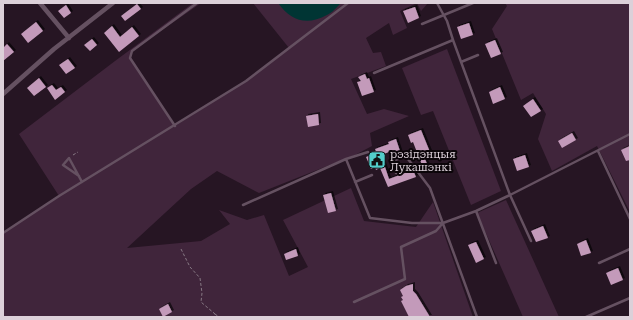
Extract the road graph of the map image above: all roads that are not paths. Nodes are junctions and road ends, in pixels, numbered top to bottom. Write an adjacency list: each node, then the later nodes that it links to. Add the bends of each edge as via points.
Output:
1 (40, 3): 9 (street)
2 (113, 3): 9 (street)
3 (197, 3): 15 (lane, via 132,51 130,58)
4 (348, 3): 15 (lane, via 246,81)
5 (437, 3): 7 (lane)
6 (473, 3): 7 (lane)
7 (443, 15): 8 (lane); 10 (lane)
8 (422, 24)
9 (69, 38): 14 (street)
10 (453, 40): 12 (lane); 13 (lane)
11 (478, 55): 12 (lane)
12 (461, 62): 25 (lane)
13 (374, 74)
14 (3, 94)
15 (175, 126): 23 (lane)
16 (630, 134): 17 (lane)
17 (598, 151): 25 (lane); 28 (lane)
18 (368, 152): 19 (lane)
19 (346, 160): 24 (lane); 26 (lane)
20 (414, 166): 20 (lane, via 408,158 392,161 396,173); 29 (lane, via 430,188)
21 (372, 175): 24 (lane)
22 (79, 176): 22 (lane, via 63,165 68,158); 23 (lane)
23 (82, 182): 30 (lane)
24 (355, 182): 29 (lane, via 370,218 412,223)
25 (510, 195): 27 (lane); 31 (lane)
26 (244, 205)
27 (476, 211): 29 (lane); 33 (lane)
28 (630, 219)
29 (443, 223): 36 (lane, via 436,230 401,247 405,279); 37 (lane)
30 (3, 233)
31 (531, 241)
32 (630, 249): 34 (lane)
33 (496, 263)
34 (600, 264)
35 (630, 298): 38 (lane)
36 (354, 302)
37 (476, 317)
38 (586, 317)

